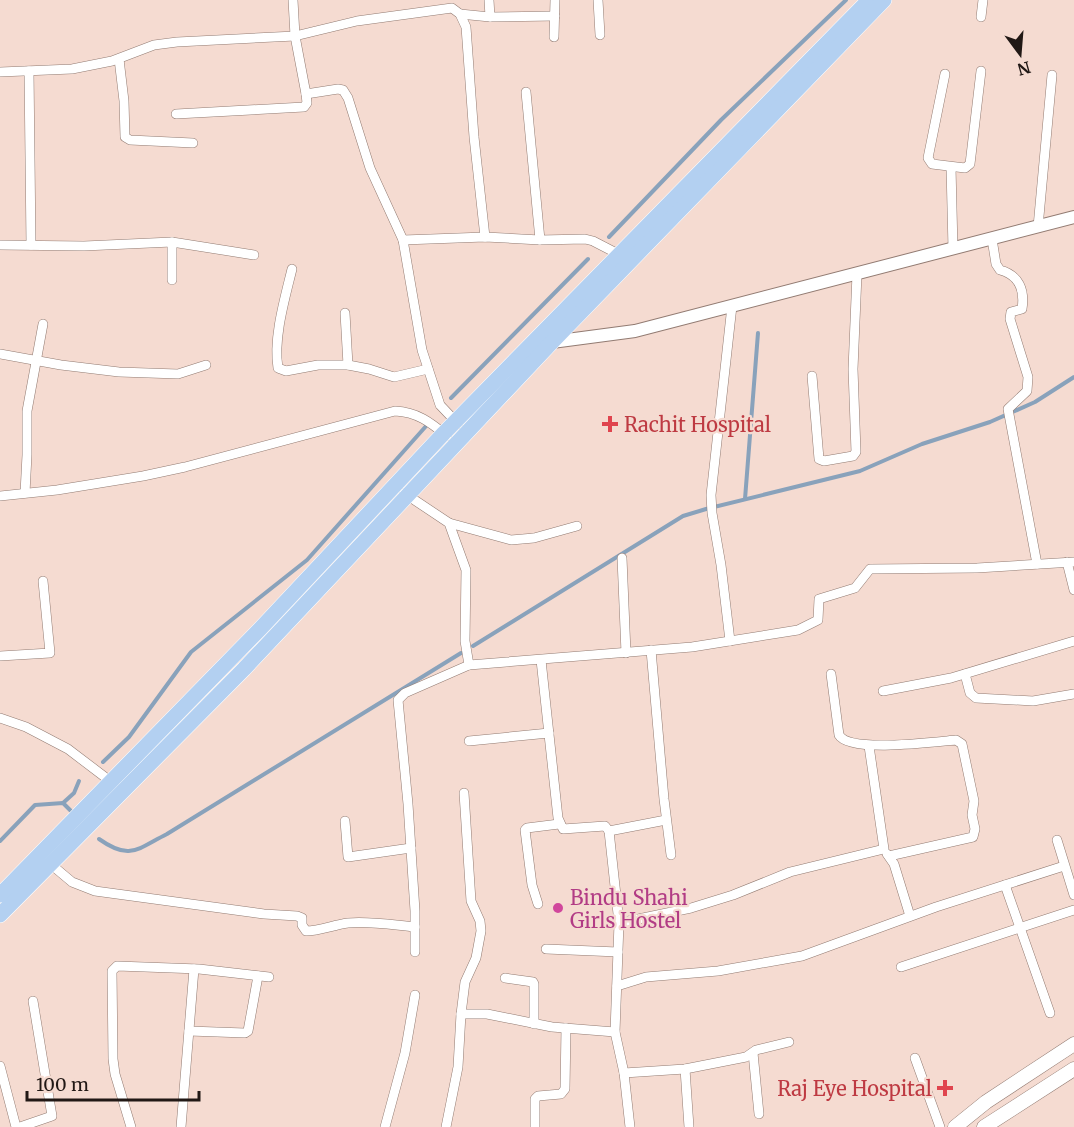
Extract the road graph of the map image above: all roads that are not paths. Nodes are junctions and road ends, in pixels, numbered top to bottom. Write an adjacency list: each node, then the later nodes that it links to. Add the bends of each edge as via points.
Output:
1 (292, 0): 13 (street)
2 (489, 0): 11 (street)
3 (555, 0): 9 (street)
4 (598, 0): 12 (street)
5 (869, 0): 37 (main road)
6 (884, 0): 37 (main road)
7 (983, 0): 10 (street)
8 (460, 14): 11 (street); 13 (street, via 452,8 436,9 357,21); 28 (street, via 466,27)
9 (555, 16): 11 (street); 14 (street)
10 (981, 16)
11 (490, 17)
12 (600, 35)
13 (295, 36): 15 (street, via 154,45); 22 (street)
14 (554, 37)
15 (119, 59): 16 (street, via 72,69); 24 (street, via 126,137)
16 (29, 71): 18 (street); 34 (street)
17 (981, 71): 25 (street, via 970,164 965,168)
18 (0, 72)
19 (945, 74): 25 (street, via 928,158 932,164)
20 (1052, 75): 27 (street)
21 (526, 92): 31 (street)
22 (306, 94): 23 (street, via 304,107); 30 (street, via 343,90 370,168)
23 (176, 114)
24 (193, 143)
25 (951, 167): 35 (street)
26 (1074, 217): 27 (street)
27 (1038, 227): 29 (street)
28 (485, 237): 30 (street); 31 (street)
29 (992, 239): 35 (street); 60 (street, via 996,264 1017,280 1023,300 1022,309 1011,312 1010,319 1028,377 1027,391 1008,409)
30 (403, 240): 49 (street)
31 (540, 240): 37 (street, via 585,239)
32 (172, 242): 34 (street); 36 (street); 40 (street)
33 (0, 245): 34 (street)
34 (31, 245)
35 (952, 249): 39 (street)
36 (254, 255)
37 (625, 258): 44 (main road)
38 (292, 269): 48 (street, via 279,334 278,368 286,371)
39 (857, 274): 41 (street); 50 (street, via 853,456 824,462 819,459)
40 (172, 280)
41 (732, 306): 44 (street, via 635,331); 63 (street, via 711,495)
42 (345, 313): 48 (street)
43 (44, 324): 46 (street)
44 (548, 338): 51 (main road)
45 (0, 354): 46 (street)
46 (38, 360): 47 (street, via 119,372 178,374); 54 (street, via 27,411)
47 (206, 365)
48 (348, 365): 49 (street, via 394,377)
49 (428, 369): 51 (street, via 440,405)
50 (812, 376)
51 (461, 427): 52 (main road)
52 (450, 438): 53 (main road); 54 (street, via 424,418 395,411 174,470)
53 (402, 491): 56 (street); 78 (main road, via 244,669)
54 (25, 493): 55 (street)
55 (0, 496)
56 (449, 523): 57 (street, via 511,540); 69 (street, via 466,570 465,641)
57 (577, 526)
58 (622, 558): 66 (street)
59 (1070, 562): 60 (street); 62 (street)
60 (1037, 564): 63 (street, via 870,569 855,588 819,598 818,620 798,630)
61 (43, 581): 67 (street, via 50,653)
62 (1074, 590)
63 (730, 641): 65 (street)
64 (1074, 641): 71 (street)
65 (651, 650): 66 (street); 80 (street)
66 (626, 653): 68 (street)
67 (0, 656)
68 (541, 660): 69 (street); 75 (street)
69 (469, 665): 85 (street, via 405,693 398,700)
70 (831, 674): 77 (street, via 840,738)
71 (965, 674): 72 (street); 73 (street, via 970,693 976,698 1033,701)
72 (883, 691)
73 (1074, 694)
74 (0, 718): 78 (street, via 68,749)
75 (549, 733): 76 (street); 82 (street)
76 (469, 741)
77 (869, 746): 86 (street); 86 (street, via 960,741 974,801 975,833 971,838)
78 (116, 787): 88 (main road)
79 (464, 793): 112 (street, via 471,901 481,931 476,958 465,982)
80 (666, 820): 83 (street); 87 (street)
81 (345, 821): 85 (street, via 348,857)
82 (560, 824): 83 (street, via 563,829 605,826); 93 (street, via 525,830)
83 (609, 831): 97 (street)
84 (1057, 840): 89 (street)
85 (411, 848): 98 (street)
86 (887, 853): 96 (street); 97 (street, via 790,872 691,908)
87 (671, 855)
88 (46, 859): 92 (main road); 95 (main road); 98 (street, via 72,882 95,891 297,916 302,918 306,931 365,922)
89 (1064, 866): 90 (street); 91 (street)
90 (1005, 885): 96 (street); 99 (street)
91 (1074, 895)
92 (0, 896)
93 (538, 904)
94 (1074, 910): 99 (street)
95 (0, 915)
96 (910, 916): 108 (street, via 802,956 718,971 646,977)
97 (619, 923): 102 (street)
98 (415, 927): 101 (street)
99 (1020, 928): 103 (street); 111 (street)
100 (546, 949): 102 (street)
101 (415, 952)
102 (618, 952): 108 (street)
103 (901, 967)
104 (194, 969): 105 (street); 115 (street); 127 (street, via 117,966 112,971 113,1059)
105 (258, 976): 106 (street); 115 (street, via 249,1031)
106 (269, 977)
107 (505, 978): 113 (street, via 533,982)
108 (617, 986): 116 (street)
109 (415, 995): 129 (street, via 405,1053)
110 (33, 1001): 126 (street, via 51,1116)
111 (1050, 1013)
112 (461, 1014): 113 (street, via 487,1014); 130 (street, via 458,1067)
113 (534, 1023): 114 (street)
114 (566, 1028): 116 (street); 131 (street, via 565,1089 561,1094 538,1096)
115 (189, 1031): 128 (street)
116 (615, 1032): 124 (street)
117 (789, 1042): 119 (street)
118 (1074, 1044): 135 (main road)
119 (753, 1053): 122 (street); 125 (street)
120 (915, 1058): 134 (street)
121 (0, 1066): 126 (street)
122 (685, 1069): 124 (street); 133 (street)
123 (1074, 1069): 136 (main road)
124 (624, 1073): 132 (street)
125 (759, 1114)
126 (18, 1127)
127 (131, 1127)
128 (181, 1127)
129 (385, 1127)
130 (446, 1127)
131 (535, 1127)
132 (630, 1127)
133 (689, 1127)
134 (940, 1127)
135 (955, 1127)
136 (984, 1127)

